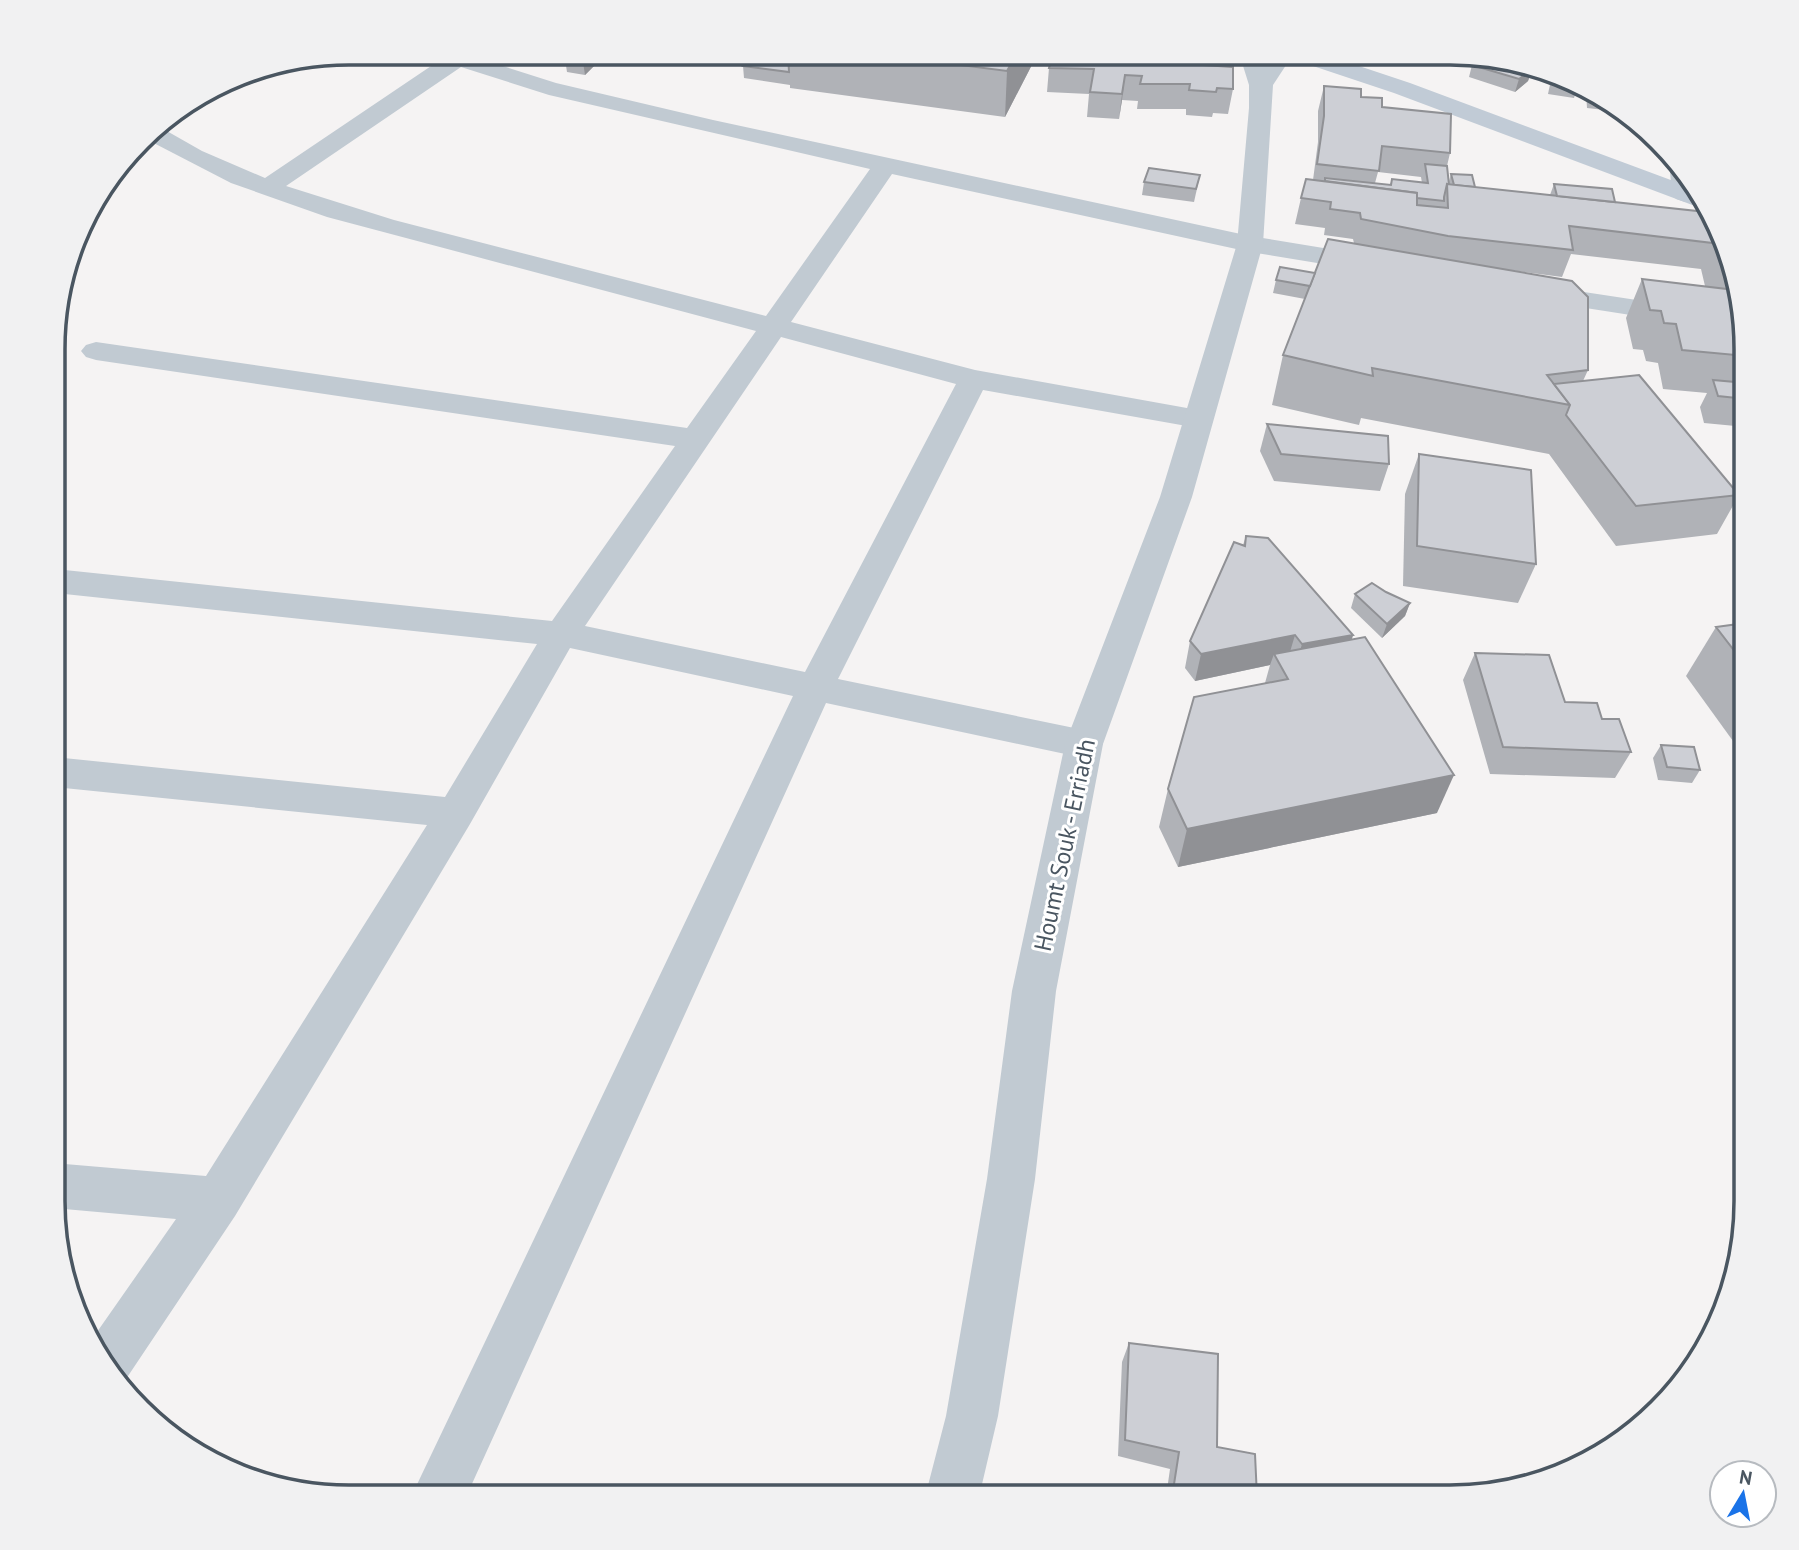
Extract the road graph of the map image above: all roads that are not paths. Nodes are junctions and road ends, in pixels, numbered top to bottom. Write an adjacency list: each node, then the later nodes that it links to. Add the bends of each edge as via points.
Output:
1 (436, 65): 10 (street)
2 (476, 65): 8 (street, via 549,89)
3 (1333, 65): 6 (main road)
4 (1355, 65): 6 (main road)
5 (1256, 69): 11 (street, Houmt Souk - Erriadh)
6 (1402, 88): 9 (main road)
7 (160, 137): 10 (street)
8 (886, 164): 11 (street); 15 (street)
9 (1683, 186)
10 (267, 188): 15 (street, via 374,223)
11 (1250, 244): 12 (street); 18 (street, Houmt Souk - Erriadh)
12 (1396, 268)
13 (1515, 289): 14 (street)
14 (1733, 323)
15 (774, 326): 17 (street); 19 (street)
16 (96, 351): 19 (street)
17 (973, 379): 18 (street); 22 (street)
18 (1198, 419): 23 (street, Houmt Souk - Erriadh, via 1176,497)
19 (696, 439): 21 (street)
20 (65, 582): 21 (street)
21 (561, 634): 22 (street); 25 (street)
22 (815, 688): 23 (street); 29 (street)
23 (1084, 744): 30 (street, Houmt Souk - Erriadh, via 1034,991 1011,1179 972,1416)
24 (65, 773): 25 (street)
25 (456, 813): 27 (street)
26 (65, 1186): 27 (street)
27 (218, 1200): 28 (street)
28 (111, 1356)
29 (444, 1485)
30 (955, 1485)

